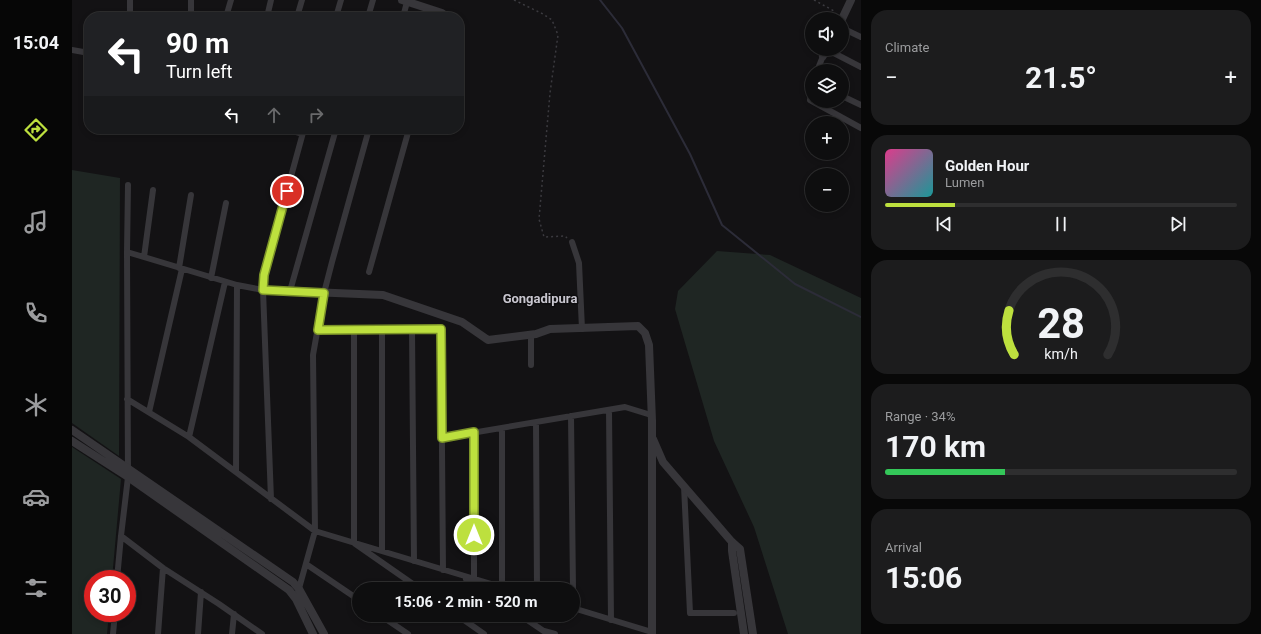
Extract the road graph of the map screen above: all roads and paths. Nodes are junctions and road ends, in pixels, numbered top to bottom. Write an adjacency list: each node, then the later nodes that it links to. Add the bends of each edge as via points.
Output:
1 (130, 0): 12 (street)
2 (191, 0): 13 (street)
3 (231, 0): 14 (street)
4 (272, 0): 15 (street)
5 (302, 0): 16 (street)
6 (341, 0): 17 (street)
7 (373, 0): 18 (street)
8 (514, 0): 41 (path, via 552,20 558,35 550,93 539,219 544,237 564,236)
9 (814, 0): 21 (path)
10 (851, 0): 22 (street)
11 (404, 1): 19 (street); 20 (street)
12 (130, 12)
13 (191, 12)
14 (227, 12)
15 (268, 12)
16 (298, 12)
17 (337, 12)
18 (369, 12)
19 (403, 12)
20 (433, 12)
21 (834, 12)
22 (845, 12)
23 (849, 31): 24 (street)
24 (861, 37)
25 (72, 50): 26 (street)
26 (84, 52)
27 (835, 56): 28 (street)
28 (861, 67)
29 (849, 99): 30 (street)
30 (861, 105)
31 (825, 108): 32 (street)
32 (861, 128)
33 (302, 134): 49 (street, via 264,275)
34 (335, 134): 50 (street)
35 (368, 134): 51 (street)
36 (408, 134): 45 (street)
37 (128, 185): 42 (street)
38 (153, 190): 43 (street)
39 (191, 195): 44 (street)
40 (226, 202): 46 (street)
41 (572, 242): 52 (street, via 579,263)
42 (127, 252): 43 (street); 59 (street)
43 (144, 257): 44 (street)
44 (180, 268): 46 (street); 61 (street)
45 (369, 272)
46 (211, 278): 47 (street)
47 (225, 282): 48 (street); 69 (street)
48 (237, 285): 49 (street); 73 (street)
49 (263, 290): 50 (street); 76 (street)
50 (290, 291): 51 (street)
51 (324, 293): 53 (street); 57 (street, via 383,295 462,322 488,340)
52 (582, 329): 57 (street, via 550,329); 62 (street, via 638,326 645,333 648,345)
53 (318, 330): 54 (street); 77 (street, via 313,355)
54 (354, 330): 55 (street); 80 (street)
55 (382, 330): 56 (street); 81 (street)
56 (412, 330): 70 (street, via 441,329); 82 (street)
57 (531, 335): 58 (street)
58 (531, 365)
59 (127, 399): 61 (street); 72 (street)
60 (609, 410): 62 (street, via 625,408); 63 (street); 102 (street)
61 (148, 412): 69 (street)
62 (651, 415): 68 (street)
63 (571, 416): 64 (street); 94 (street)
64 (536, 422): 65 (street); 93 (street)
65 (502, 428): 67 (street); 92 (street)
66 (72, 430): 72 (street)
67 (474, 432): 70 (street); 88 (street)
68 (652, 436): 75 (street, via 663,462); 109 (street)
69 (189, 437): 73 (street)
70 (442, 438): 86 (street)
71 (72, 442): 74 (street)
72 (128, 468): 74 (street); 95 (street, via 293,582)
73 (236, 472): 76 (street)
74 (128, 477): 78 (street); 98 (street, via 289,590)
75 (684, 486): 79 (street); 100 (street, via 690,613)
76 (271, 499): 77 (street)
77 (315, 531): 80 (street); 83 (street)
78 (121, 536): 84 (street); 85 (street)
79 (732, 542): 121 (street); 122 (street, via 740,549)
80 (354, 543): 81 (street); 89 (street)
81 (382, 551): 82 (street)
82 (414, 561): 86 (street)
83 (306, 564): 95 (street); 97 (street)
84 (163, 568): 96 (street); 111 (street)
85 (118, 570)
86 (444, 570): 87 (street)
87 (461, 575): 88 (street); 90 (street)
88 (474, 579): 91 (street)
89 (410, 582)
90 (472, 582)
91 (484, 582)
92 (505, 582)
93 (537, 582)
94 (573, 582)
95 (299, 589): 98 (street); 116 (street)
96 (201, 592): 101 (street); 112 (street)
97 (352, 595)
98 (296, 599): 115 (street)
99 (580, 610): 102 (street)
100 (734, 613)
101 (234, 614): 113 (street); 114 (street)
102 (611, 620): 107 (street)
103 (114, 622): 110 (street)
104 (390, 622): 117 (street)
105 (467, 622): 118 (street)
106 (530, 622): 108 (street)
107 (635, 627): 109 (street); 120 (street)
108 (545, 632): 119 (street)
109 (652, 633)
110 (113, 634)
111 (158, 634)
112 (198, 634)
113 (232, 634)
114 (262, 634)
115 (313, 634)
116 (324, 634)
117 (408, 634)
118 (484, 634)
119 (555, 634)
120 (632, 634)
121 (744, 634)
122 (753, 634)

